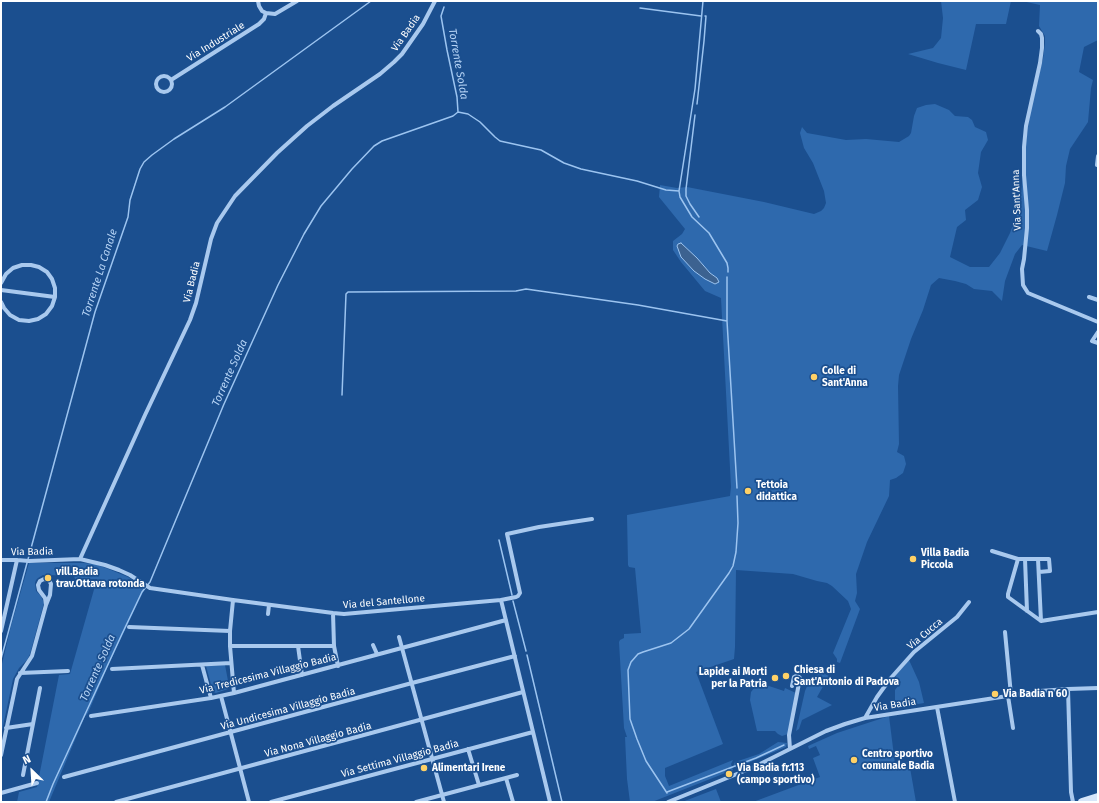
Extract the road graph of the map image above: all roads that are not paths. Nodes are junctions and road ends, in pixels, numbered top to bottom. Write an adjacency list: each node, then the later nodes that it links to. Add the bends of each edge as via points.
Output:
1 (258, 1): 4 (street, via 262,11)
2 (297, 1): 4 (street, via 275,14)
3 (435, 1): 20 (street, Via Badia, via 402,54 380,74 317,118 277,153 235,196 217,223 190,320)
4 (266, 13): 6 (street, Via Industriale, via 260,24)
5 (1038, 31): 15 (street, Via Sant'Anna, via 1042,38 1042,48 1024,147 1027,228 1022,269 1023,285 1028,293)
6 (171, 80)
7 (1098, 156): 8 (street)
8 (1096, 165)
9 (1, 283): 11 (street, via 6,274 14,268 22,265 39,267 52,279)
10 (1, 290): 11 (street)
11 (55, 297): 14 (street, via 46,314 29,321 19,320 10,315)
12 (1089, 297): 13 (street)
13 (1098, 300)
14 (1, 302)
15 (1098, 322)
16 (1098, 332): 17 (street, via 1092,341)
17 (1098, 343)
18 (592, 519): 30 (street, Via del Santellone, via 507,533 520,593 516,597)
19 (992, 551): 21 (street)
20 (80, 558): 25 (street, Via Badia); 29 (street, Via del Santellone, via 119,570 150,588)
21 (1018, 559): 22 (street); 34 (street, via 1008,597)
22 (1025, 559): 23 (street); 34 (street)
23 (1038, 559): 26 (street); 26 (street, via 1049,558 1050,571)
24 (1, 560): 25 (street, Via Badia)
25 (17, 560): 40 (street)
26 (1039, 572): 39 (street)
27 (51, 588): 28 (street, via 46,592); 28 (street, via 50,582 42,579 38,583); 32 (street)
28 (41, 591): 32 (street)
29 (233, 600): 33 (street, Via del Santellone); 43 (street)
30 (501, 600): 36 (street, Via del Santellone); 38 (street)
31 (969, 602): 72 (street, Via Cucca, via 957,617 914,652 890,679)
32 (46, 605): 58 (street, via 32,656)
33 (269, 605): 36 (street, Via del Santellone); 37 (street)
34 (1027, 611): 39 (street)
35 (1098, 612): 39 (street)
36 (333, 613): 49 (street)
37 (268, 614)
38 (506, 620): 50 (street, Via Tredicesima Villaggio Badia); 52 (street)
39 (1041, 621)
40 (2, 625): 42 (street)
41 (130, 627): 43 (street)
42 (1, 631)
43 (230, 631): 47 (street)
44 (1005, 632): 67 (street)
45 (399, 637): 50 (street)
46 (373, 645): 51 (street)
47 (230, 646): 48 (street); 53 (street)
48 (298, 646): 49 (street); 59 (street)
49 (334, 646): 55 (street)
50 (402, 647): 51 (street, Via Tredicesima Villaggio Badia); 60 (street)
51 (377, 654): 55 (street, Via Tredicesima Villaggio Badia)
52 (515, 656): 60 (street, Via Undicesima Villaggio Badia); 65 (street)
53 (231, 663): 54 (street); 66 (street)
54 (202, 665): 56 (street); 69 (street)
55 (338, 666): 59 (street, Via Tredicesima Villaggio Badia)
56 (112, 669)
57 (68, 671): 58 (street)
58 (20, 673): 75 (street)
59 (302, 675): 66 (street, Via Tredicesima Villaggio Badia)
60 (412, 683): 73 (street); 78 (street, Via Undicesima Villaggio Badia)
61 (792, 686): 80 (street, via 795,676 799,677 789,736)
62 (40, 688): 74 (street)
63 (1098, 688): 64 (street, Via Badia)
64 (1068, 689): 67 (street, Via Badia); 102 (street)
65 (523, 692): 73 (street, Via Nona Villaggio Badia); 77 (street)
66 (234, 693): 68 (street, Via Tredicesima Villaggio Badia)
67 (1010, 695): 70 (street, Via Badia); 76 (street)
68 (221, 696): 69 (street, Via Tredicesima Villaggio Badia); 78 (street)
69 (211, 698): 71 (street, Via Tredicesima Villaggio Badia)
70 (937, 707): 72 (street, Via Badia); 101 (street)
71 (91, 716)
72 (865, 718): 80 (street, Via Badia, via 826,731)
73 (422, 720): 82 (street); 83 (street, Via Nona Villaggio Badia)
74 (33, 724): 75 (street); 84 (street)
75 (6, 728): 81 (street)
76 (1013, 728)
77 (533, 732): 79 (street, Via Settima Villaggio Badia); 99 (street)
78 (230, 733): 83 (street); 86 (street, Via Undicesima Villaggio Badia)
79 (468, 749): 82 (street, Via Settima Villaggio Badia); 89 (street)
80 (790, 749): 100 (street, Via Badia, via 754,767)
81 (1, 755)
82 (432, 759): 91 (street); 95 (street, Via Settima Villaggio Badia)
83 (240, 769): 93 (street, Via Nona Villaggio Badia); 94 (street)
84 (23, 775)
85 (517, 775): 87 (street)
86 (64, 777)
87 (506, 778): 89 (street); 98 (street)
88 (37, 783): 90 (street)
89 (478, 785): 91 (street)
90 (1, 793)
91 (442, 795): 96 (street); 97 (street)
92 (1098, 797): 103 (main road)
93 (116, 802)
94 (248, 802)
95 (271, 802)
96 (416, 802)
97 (444, 802)
98 (513, 802)
99 (550, 802)
100 (668, 802)
101 (955, 802)
102 (1073, 802)
103 (1082, 802)

